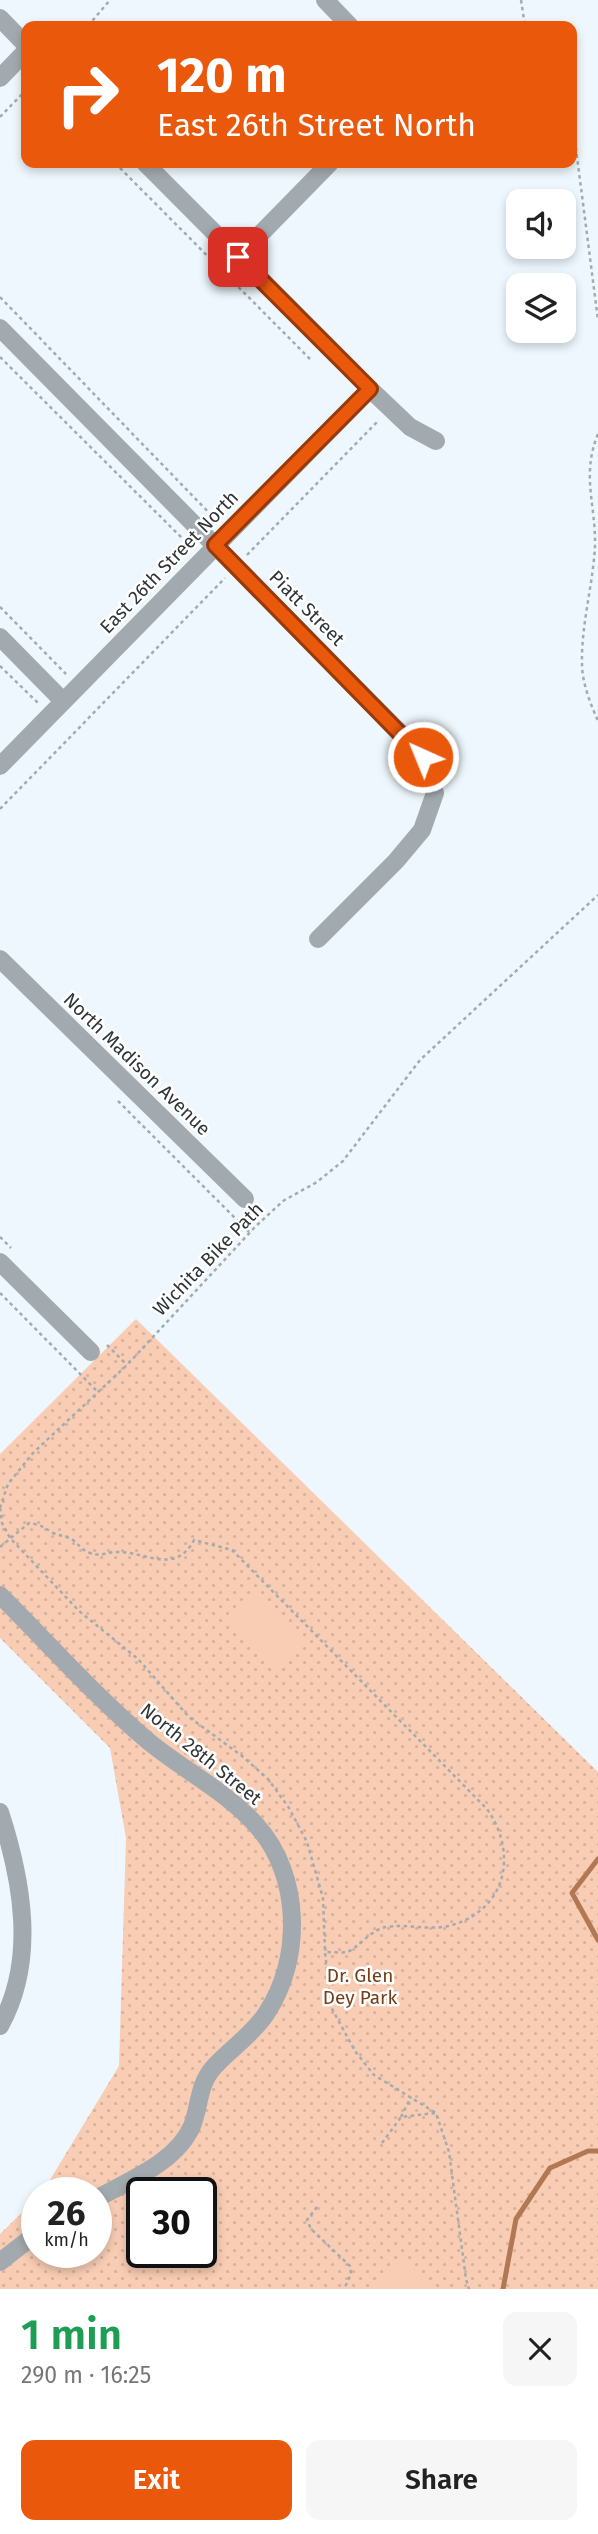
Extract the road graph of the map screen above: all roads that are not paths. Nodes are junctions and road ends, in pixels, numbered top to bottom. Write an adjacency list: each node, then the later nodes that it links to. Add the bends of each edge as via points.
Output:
1 (325, 0): 3 (street)
2 (0, 18): 4 (street)
3 (345, 21)
4 (21, 40)
5 (21, 56): 6 (street)
6 (0, 78)
7 (150, 168): 9 (street)
8 (325, 168): 9 (street)
9 (238, 257): 11 (street)
10 (0, 328): 13 (street, Piatt Street)
11 (370, 389): 12 (street, via 410,427); 13 (street, East 26th Street North)
12 (436, 441)
13 (215, 545): 15 (street, East 26th Street North); 17 (street, Piatt Street, via 423,757 435,793 422,830)
14 (0, 637): 15 (street)
15 (63, 701): 16 (street, East 26th Street North)
16 (0, 766)
17 (318, 939)
18 (0, 959): 19 (street, North Madison Avenue)
19 (245, 1199)
20 (0, 1262): 21 (street)
21 (91, 1352)
22 (0, 1595): 25 (street, North 28th Street, via 132,1728 257,1826 284,1869 289,1892 288,1960 266,2014 212,2068 183,2142 162,2161)
23 (0, 1812): 24 (street, via 17,1876 23,1922 18,1980)
24 (0, 2026)
25 (112, 2190)
26 (21, 2246): 27 (street)
27 (0, 2262)

